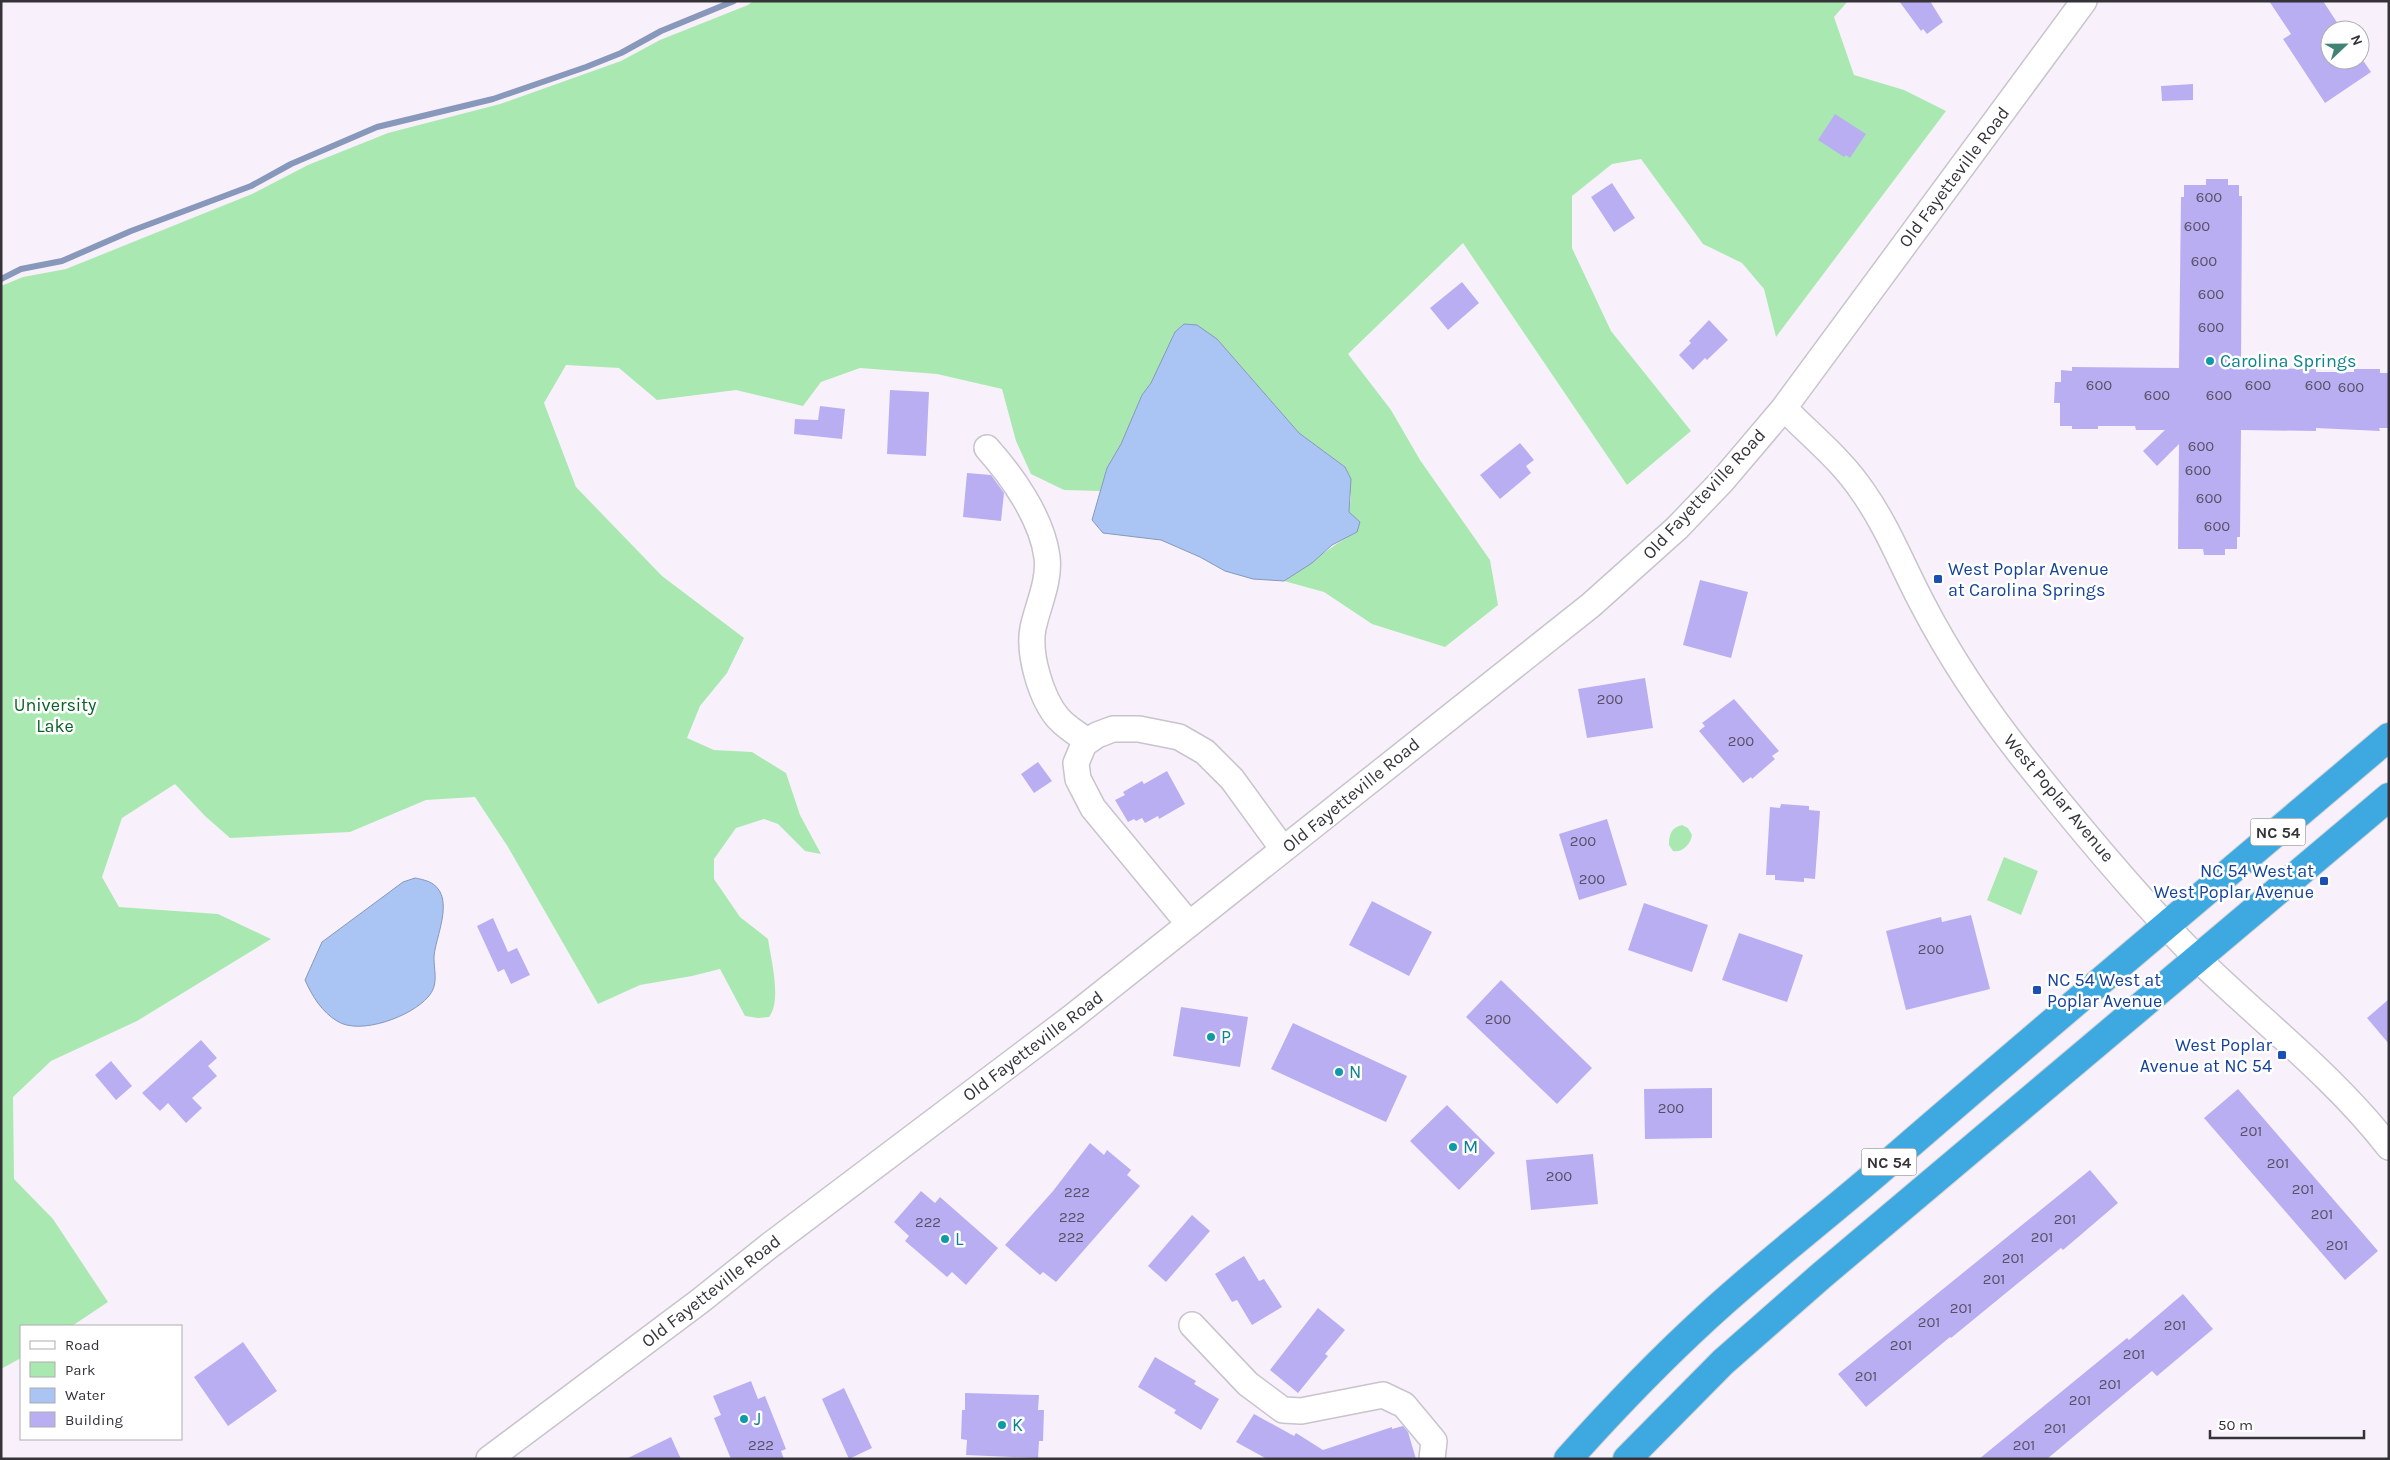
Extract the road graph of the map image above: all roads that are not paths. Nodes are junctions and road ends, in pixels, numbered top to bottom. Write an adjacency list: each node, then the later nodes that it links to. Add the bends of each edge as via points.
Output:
1 (2084, 1): 2 (street, Old Fayetteville Road)
2 (1784, 408): 7 (street, Old Fayetteville Road, via 1723,480 1629,572); 9 (street, West Poplar Avenue, via 1830,452 1863,491 1949,651 2009,739)
3 (987, 448): 5 (street, via 1003,465 1028,505 1047,558 1047,574 1033,630 1039,679 1057,717 1072,732)
4 (2389, 737): 9 (highway, NC 54)
5 (1088, 741): 7 (street, via 1113,729 1139,729 1179,737 1205,752 1232,779); 8 (street, via 1076,763 1078,779 1093,808)
6 (2389, 797): 10 (highway, NC 54)
7 (1283, 850): 8 (street, Old Fayetteville Road)
8 (1189, 924): 13 (street, Old Fayetteville Road, via 1071,1018)
9 (2167, 926): 10 (street, West Poplar Avenue); 15 (highway, NC 54, via 1705,1318 1617,1404)
10 (2197, 958): 11 (street, West Poplar Avenue, via 2301,1052); 16 (highway, NC 54, via 1723,1362)
11 (2389, 1147)
12 (1192, 1325): 14 (street, via 1248,1384 1283,1410 1301,1411 1383,1395 1404,1405 1434,1441)
13 (489, 1459)
14 (1432, 1459)
15 (1568, 1459)
16 (1627, 1459)

